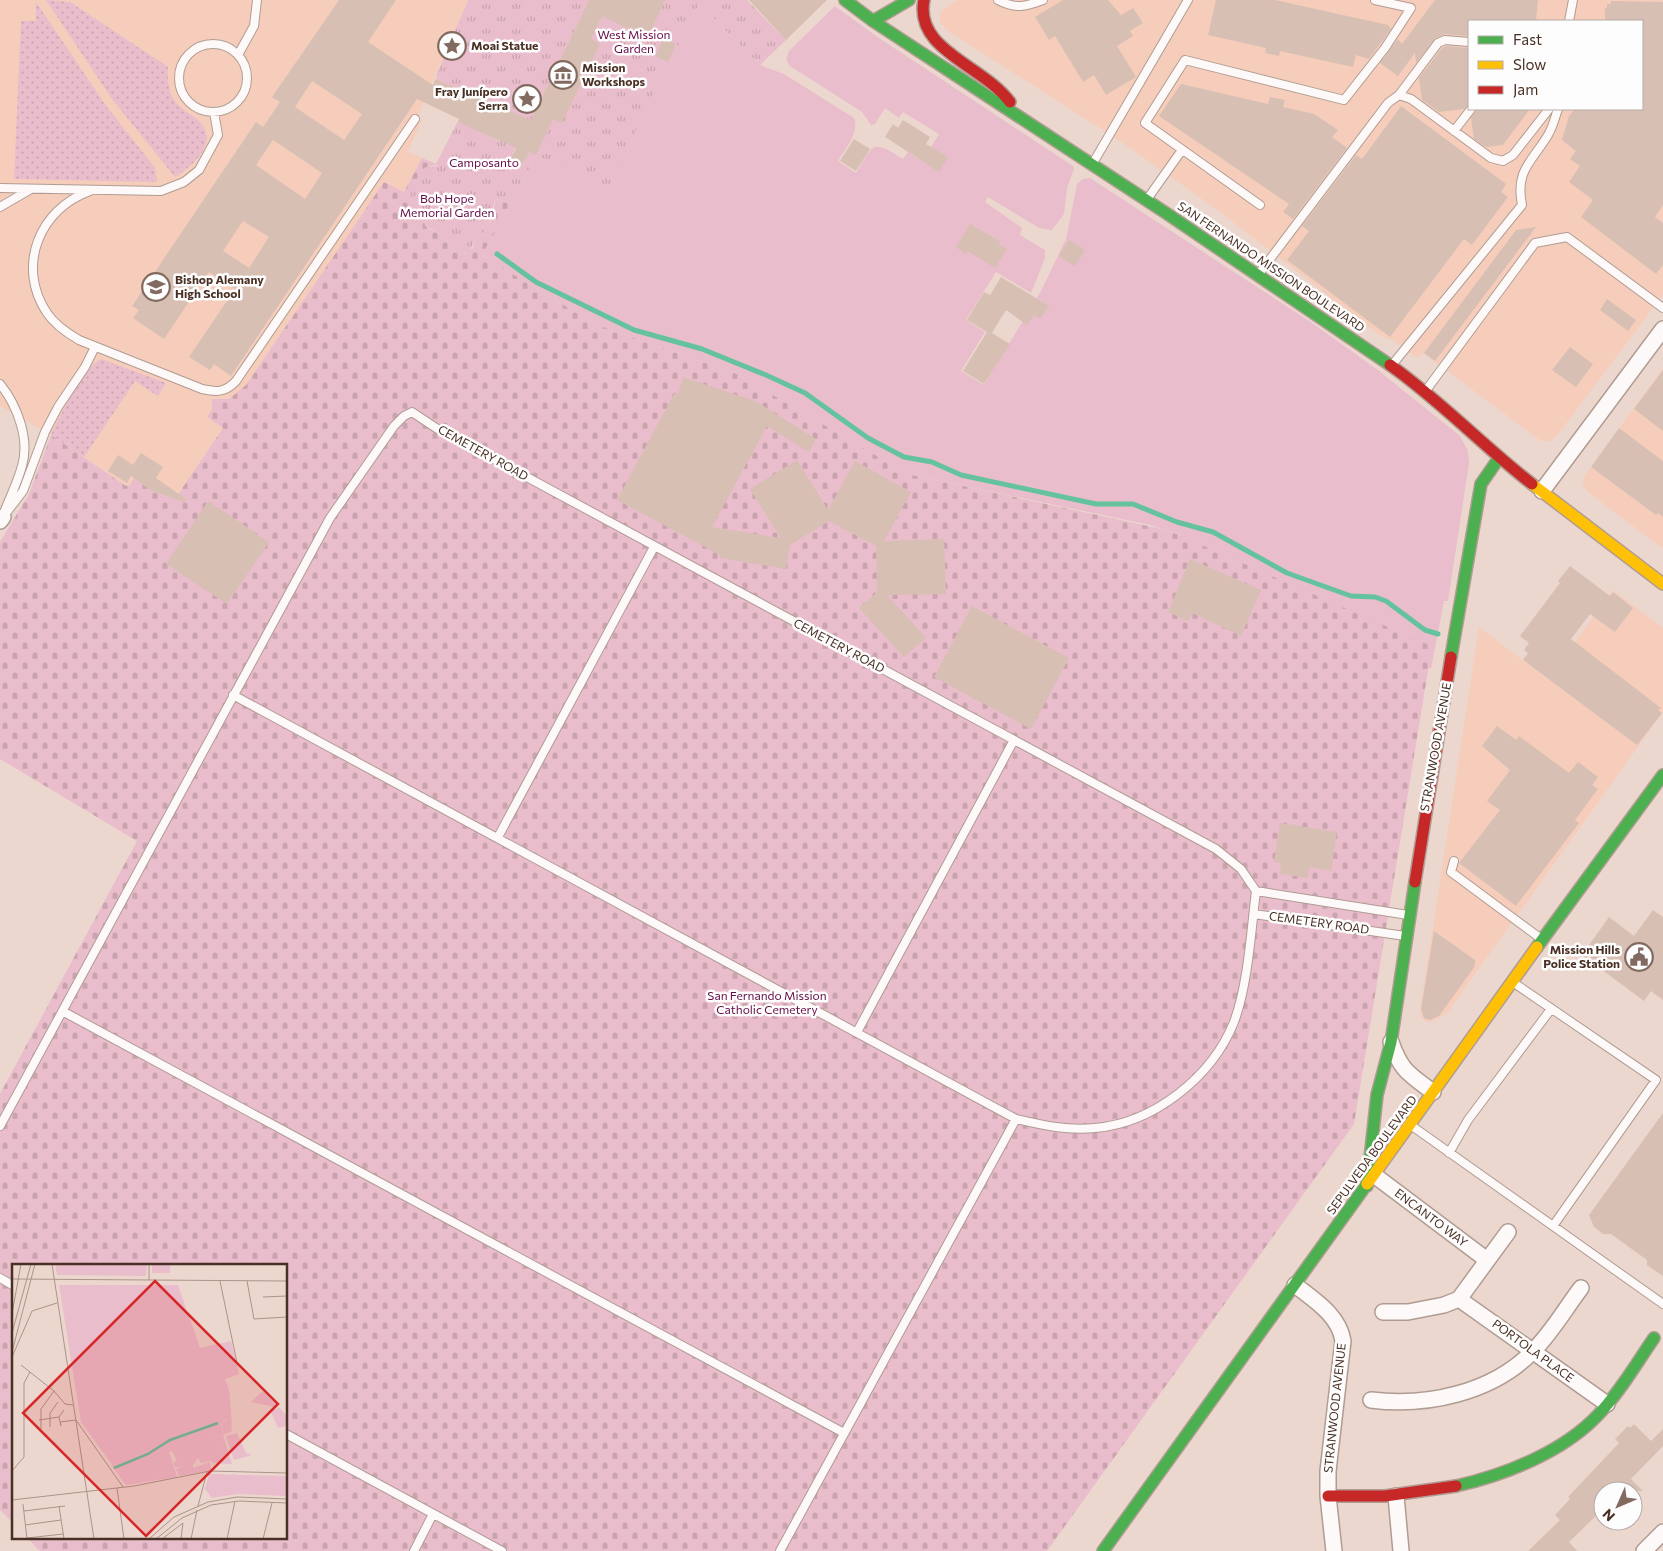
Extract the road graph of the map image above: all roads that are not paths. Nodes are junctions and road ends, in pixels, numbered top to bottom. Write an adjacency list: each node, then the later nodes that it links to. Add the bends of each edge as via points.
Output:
1 (257, 0): 13 (lane, via 254,26)
2 (845, 0): 11 (main road, SAN FERNANDO MISSION BOULEVARD)
3 (909, 0): 11 (main road)
4 (924, 0): 20 (main road, via 923,24 931,36 998,86)
5 (998, 0): 6 (lane, via 1010,6 1024,7)
6 (1043, 0)
7 (1188, 0): 23 (lane)
8 (1375, 0): 22 (lane, via 1411,8 1385,48 1344,100 1185,60 1144,123)
9 (1573, 0): 10 (lane)
10 (1569, 20)
11 (873, 22): 20 (main road, SAN FERNANDO MISSION BOULEVARD)
12 (1468, 42): 14 (lane, via 1445,40 1438,43)
13 (238, 55): 18 (lane, via 247,75 242,97 235,105); 18 (lane, via 220,45 200,46 185,59 180,69 181,90 186,99 203,111)
14 (1399, 95): 21 (lane, via 1411,99); 30 (lane, via 1388,104)
15 (1470, 110): 21 (lane)
16 (1548, 110): 21 (lane, via 1512,155 1503,161 1491,158)
17 (1558, 110): 34 (lane, via 1549,133 1523,170 1518,188 1522,205)
18 (214, 112): 26 (lane, via 218,135 199,170 184,182 161,191)
19 (415, 119): 33 (lane, via 231,387 219,392 202,389)
20 (1024, 120): 23 (main road, SAN FERNANDO MISSION BOULEVARD)
21 (1454, 131)
22 (1182, 150): 27 (lane); 28 (lane)
23 (1092, 164): 27 (main road, SAN FERNANDO MISSION BOULEVARD)
24 (0, 188): 25 (lane)
25 (30, 189): 26 (lane); 29 (lane)
26 (90, 191): 33 (lane, via 57,209 42,227 33,265 35,286 51,318 67,333)
27 (1146, 200): 30 (main road, SAN FERNANDO MISSION BOULEVARD)
28 (1260, 205)
29 (0, 207)
30 (1258, 275): 34 (main road, SAN FERNANDO MISSION BOULEVARD)
31 (1663, 308): 36 (lane, via 1567,237 1535,243)
32 (1663, 329): 38 (street)
33 (95, 347): 39 (lane, via 45,432 23,491)
34 (1391, 365): 36 (main road, SAN FERNANDO MISSION BOULEVARD)
35 (0, 384): 39 (lane, via 14,407 24,451 19,477)
36 (1426, 390): 37 (main road, SAN FERNANDO MISSION BOULEVARD)
37 (1499, 458): 38 (main road, SAN FERNANDO MISSION BOULEVARD); 49 (main road, STRANWOOD AVENUE, via 1481,484)
38 (1542, 491): 41 (main road, SAN FERNANDO MISSION BOULEVARD)
39 (1, 519)
40 (654, 547): 42 (lane, CEMETERY ROAD, via 412,412 394,426 330,518); 43 (lane, CEMETERY ROAD); 45 (lane)
41 (1663, 584)
42 (233, 695): 45 (lane); 54 (lane)
43 (1014, 740): 47 (lane, CEMETERY ROAD, via 1216,849 1241,868); 55 (lane)
44 (1663, 775): 51 (main road, SEPULVEDA BOULEVARD, via 1654,793)
45 (498, 837): 55 (lane)
46 (1454, 861): 51 (lane, via 1451,872)
47 (1256, 891): 48 (lane, CEMETERY ROAD); 49 (lane, CEMETERY ROAD)
48 (1254, 914): 50 (lane, CEMETERY ROAD); 58 (lane, via 1248,964 1234,1022 1213,1059 1188,1086 1164,1104 1131,1120 1096,1128 1057,1128)
49 (1410, 916): 50 (main road, STRANWOOD AVENUE)
50 (1407, 936): 56 (main road, STRANWOOD AVENUE)
51 (1543, 941): 52 (main road, SEPULVEDA BOULEVARD)
52 (1513, 982): 53 (lane); 57 (main road, SEPULVEDA BOULEVARD)
53 (1551, 1009): 61 (lane, via 1473,1112); 63 (lane, via 1656,1080)
54 (64, 1012): 60 (lane); 77 (lane)
55 (858, 1032): 58 (lane)
56 (1391, 1042): 57 (street, STRANWOOD AVENUE, via 1397,1061 1405,1072); 62 (main road, STRANWOOD AVENUE, via 1380,1070 1376,1094)
57 (1434, 1092): 59 (main road, SEPULVEDA BOULEVARD)
58 (1016, 1119): 77 (lane)
59 (1410, 1125): 61 (lane); 62 (main road, SEPULVEDA BOULEVARD)
60 (0, 1126)
61 (1449, 1153): 63 (lane)
62 (1370, 1180): 65 (street, ENCANTO WAY); 68 (main road, SEPULVEDA BOULEVARD)
63 (1553, 1226): 71 (lane)
64 (1508, 1232): 65 (street)
65 (1487, 1260): 70 (street)
66 (0, 1278): 67 (lane)
67 (12, 1285)
68 (1295, 1285): 79 (street, STRANWOOD AVENUE, via 1326,1311 1342,1332); 86 (main road, SEPULVEDA BOULEVARD)
69 (1581, 1288): 74 (street)
70 (1459, 1299): 72 (street, via 1408,1312); 74 (street, PORTOLA PLACE)
71 (1663, 1304)
72 (1383, 1312)
73 (1654, 1338): 76 (main road)
74 (1533, 1352): 75 (street, via 1513,1369 1456,1394 1410,1402); 76 (street, PORTOLA PLACE)
75 (1371, 1400)
76 (1607, 1404): 80 (main road, via 1578,1432 1503,1473 1452,1488)
77 (844, 1433): 85 (lane)
78 (288, 1435): 81 (lane)
79 (1328, 1496): 80 (main road); 87 (street, STRANWOOD AVENUE)
80 (1396, 1496): 88 (street)
81 (433, 1514): 83 (lane); 84 (lane)
82 (1663, 1532): 89 (street)
83 (414, 1551)
84 (502, 1551)
85 (780, 1551)
86 (1103, 1551)
87 (1334, 1551)
88 (1401, 1551)
89 (1644, 1551)

